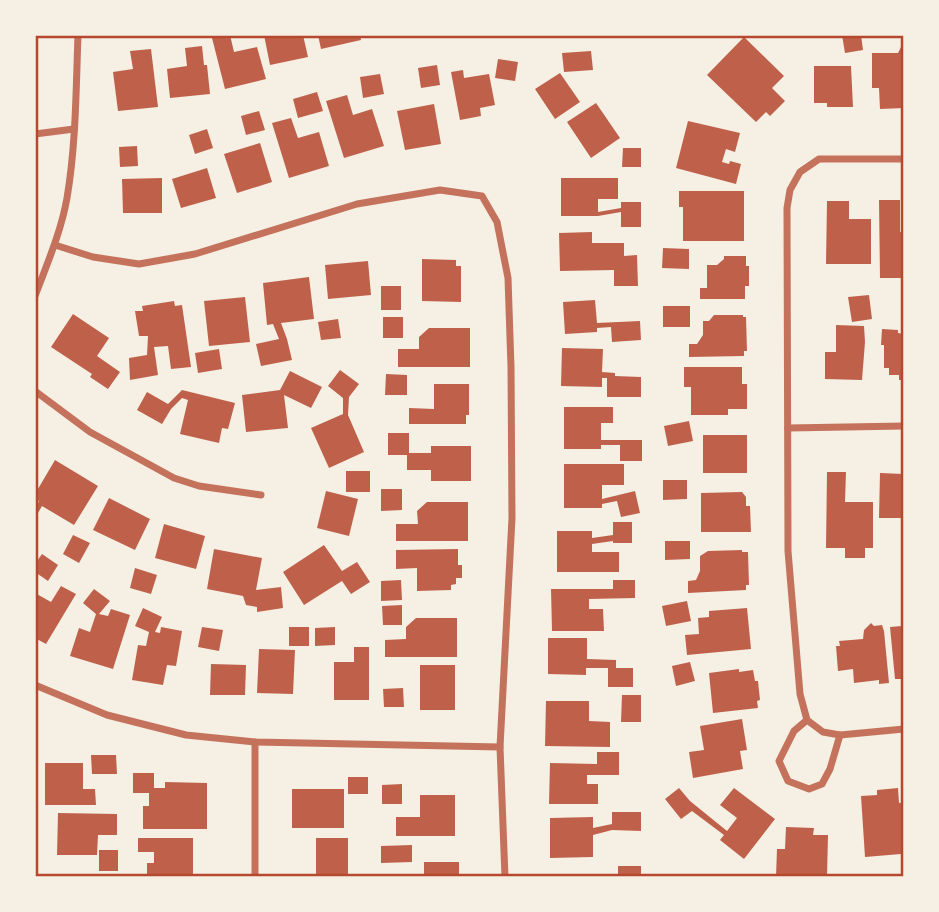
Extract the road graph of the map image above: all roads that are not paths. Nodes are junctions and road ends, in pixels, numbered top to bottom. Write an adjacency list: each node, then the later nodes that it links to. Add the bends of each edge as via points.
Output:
1 (78, 35): 2 (street)
2 (74, 129): 3 (street); 5 (street, via 67,199)
3 (35, 134)
4 (904, 159): 9 (street, via 819,159 800,172 790,191)
5 (55, 245): 6 (street); 16 (street, via 139,264 195,254 357,204 440,190 482,196 497,222 508,278 511,367 512,517)
6 (35, 296)
7 (35, 391): 10 (street, via 90,432 174,478)
8 (904, 426): 9 (street)
9 (788, 428): 12 (street, via 788,551 800,694)
10 (261, 495)
11 (35, 685): 15 (street, via 107,715 157,729)
12 (807, 720): 14 (street, via 823,732); 14 (street, via 794,731 779,761 788,781 809,789 822,784)
13 (904, 729): 14 (street)
14 (840, 735)
15 (255, 742): 16 (street); 17 (street)
16 (500, 747): 18 (street)
17 (256, 877)
18 (505, 877)

